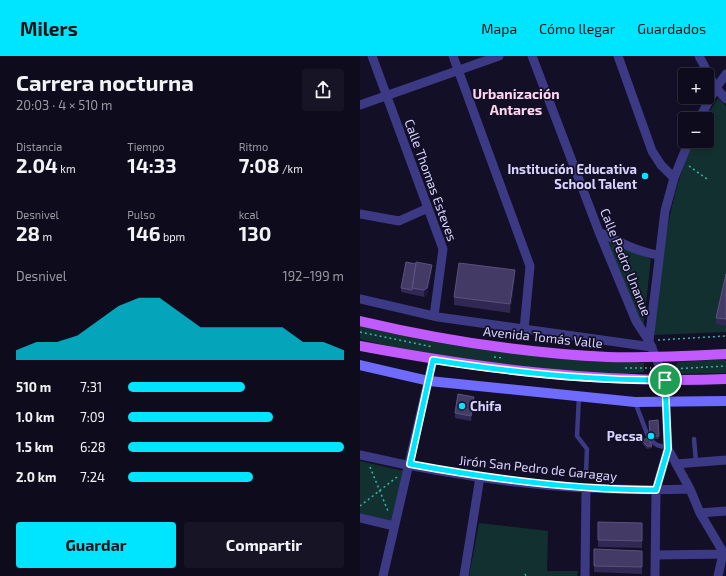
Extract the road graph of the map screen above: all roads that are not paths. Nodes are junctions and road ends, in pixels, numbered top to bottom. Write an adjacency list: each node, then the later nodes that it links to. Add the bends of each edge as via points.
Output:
1 (372, 56): 10 (street, Calle Thomas Esteves)
2 (453, 56): 7 (street)
3 (499, 56): 7 (street)
4 (532, 56): 18 (street, Calle Pedro Unanue)
5 (618, 56): 15 (street, via 652,151)
6 (699, 56): 9 (street)
7 (458, 71): 10 (street); 23 (street, via 530,266)
8 (726, 74): 9 (street)
9 (716, 88): 11 (street); 13 (street)
10 (386, 96): 12 (street); 16 (street, Calle Thomas Esteves)
11 (726, 99)
12 (360, 105)
13 (703, 112)
14 (686, 148): 15 (street)
15 (674, 178): 19 (street, via 664,211)
16 (428, 208): 17 (street, via 399,221); 21 (street, Calle Thomas Esteves, via 444,249)
17 (360, 214)
18 (599, 232): 19 (street, via 620,243); 25 (street, Calle Pedro Unanue, via 636,321)
19 (658, 255): 25 (street)
20 (360, 299): 21 (street, Avenida Tomás Valle)
21 (434, 316): 23 (street, Avenida Tomás Valle)
22 (360, 321): 25 (main road, Avenida Tomás Valle, via 498,347 609,357)
23 (524, 330): 25 (street, Avenida Tomás Valle)
24 (360, 346): 27 (main road)
25 (652, 348): 26 (main road, Avenida Tomás Valle); 31 (street, Calle Pedro Unanue)
26 (726, 354)
27 (433, 360): 30 (street); 31 (main road, via 567,377)
28 (360, 365): 30 (main road)
29 (726, 379): 31 (main road)
30 (429, 380): 32 (main road); 41 (street)
31 (665, 380): 35 (street, Calle Pedro Unanue)
32 (578, 396): 34 (main road); 43 (lane, via 577,436 587,448)
33 (726, 401): 35 (main road)
34 (636, 402): 35 (main road); 37 (lane, via 647,425 651,441)
35 (666, 402): 37 (street, Calle Pedro Unanue)
36 (694, 438): 40 (lane)
37 (668, 449): 42 (street); 47 (street)
38 (363, 456): 41 (street, Jirón San Pedro de Garagay)
39 (726, 460): 40 (street)
40 (696, 462): 42 (street)
41 (410, 464): 44 (street, Jirón San Pedro de Garagay); 51 (street)
42 (676, 464): 46 (street)
43 (586, 473)
44 (480, 477): 45 (street, Jirón San Pedro de Garagay); 55 (street)
45 (586, 488): 47 (street, Jirón San Pedro de Garagay); 56 (street)
46 (690, 489): 47 (street, Jirón San Pedro de Garagay); 49 (street)
47 (656, 490): 52 (street)
48 (726, 511): 49 (street)
49 (700, 513): 53 (street)
50 (360, 518): 51 (street)
51 (395, 522): 54 (street)
52 (656, 554): 53 (street); 57 (street)
53 (725, 555): 58 (street)
54 (383, 576)
55 (464, 576)
56 (585, 576)
57 (655, 576)
58 (718, 576)

